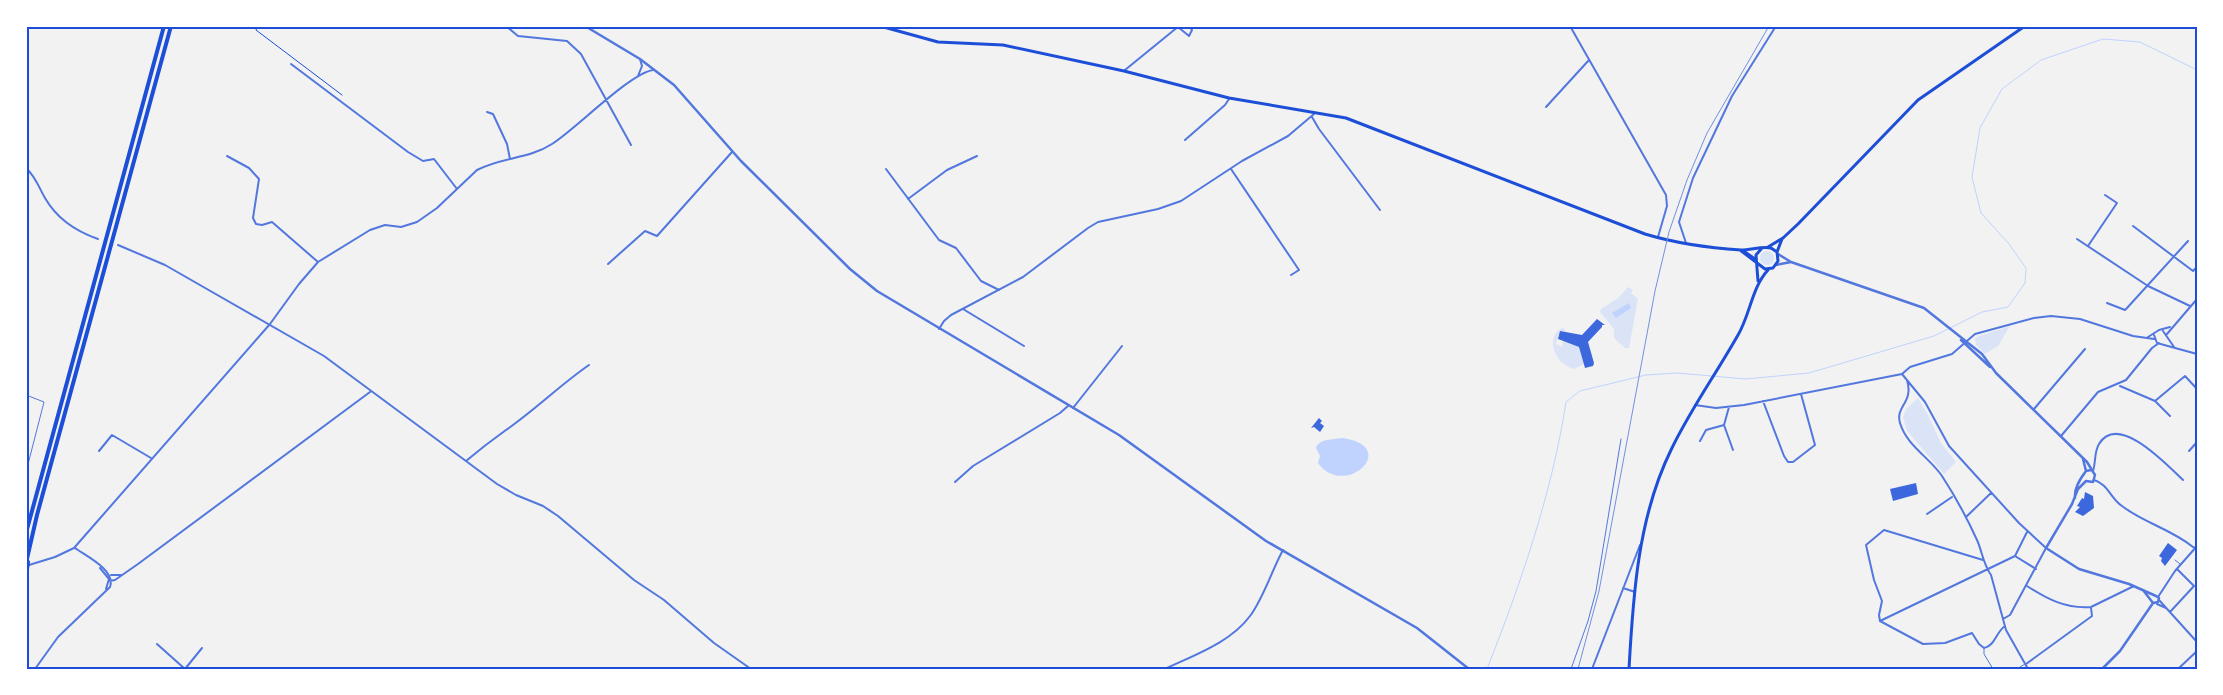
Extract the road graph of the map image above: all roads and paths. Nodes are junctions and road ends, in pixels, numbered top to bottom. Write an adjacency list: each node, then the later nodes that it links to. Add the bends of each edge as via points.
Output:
1 (164, 26): 126 (highway)
2 (171, 26): 135 (highway)
3 (257, 26): 20 (path, via 256,30)
4 (506, 26): 22 (street, via 518,36 567,41 581,54)
5 (585, 26): 14 (street)
6 (880, 26): 13 (main road)
7 (902, 26): 13 (street)
8 (1188, 26): 12 (street, via 1192,30 1189,36)
9 (1570, 26): 15 (street)
10 (1776, 26): 46 (street, via 1732,96 1693,178 1679,222)
11 (2025, 26): 42 (main road, via 1918,100)
12 (1178, 27): 18 (street)
13 (900, 32): 18 (main road, via 938,42 1003,45)
14 (640, 58): 17 (street); 19 (street, via 642,66)
15 (1589, 60): 23 (street); 41 (street, via 1666,194 1667,206)
16 (290, 64): 36 (street, via 408,152 423,161 434,159)
17 (655, 70): 19 (street); 29 (street, via 687,98)
18 (1124, 71): 21 (main road)
19 (638, 76): 22 (street)
20 (342, 95)
21 (1229, 98): 25 (main road); 27 (street)
22 (607, 100): 28 (street); 32 (street, via 551,145 530,155)
23 (1546, 107)
24 (486, 112): 32 (street, via 494,114)
25 (1315, 112): 26 (street); 41 (main road, via 1346,118)
26 (1312, 117): 35 (street, via 1288,136); 39 (street)
27 (1185, 140)
28 (631, 145)
29 (732, 152): 56 (street, via 657,236 645,231); 71 (street, via 850,269 877,291)
30 (227, 156): 54 (street, via 249,168 259,179 253,218 256,224 272,222)
31 (977, 156): 38 (street, via 947,170)
32 (510, 159): 36 (street, via 478,170)
33 (26, 168): 43 (street, via 64,222)
34 (886, 168): 38 (street)
35 (1231, 169): 61 (street, via 1299,270); 63 (street, via 1170,206 1098,222 1023,277)
36 (458, 190): 54 (street, via 417,222 370,230)
37 (2105, 195): 48 (street, via 2118,204)
38 (908, 199): 63 (street, via 939,240 956,248 981,281)
39 (1380, 210)
40 (2133, 226): 52 (street)
41 (1658, 237): 46 (main road)
42 (1782, 238): 49 (main road); 51 (main road)
43 (98, 239)
44 (2078, 240): 48 (street)
45 (2188, 241): 52 (street)
46 (1686, 243): 50 (main road)
47 (118, 245): 69 (street, via 165,265)
48 (2088, 246): 62 (street)
49 (1765, 247): 50 (main road); 51 (main road); 53 (main road, via 1758,251)
50 (1741, 250): 53 (main road); 57 (main road)
51 (1777, 253): 55 (street); 58 (main road)
52 (2174, 256): 59 (street, via 2193,271); 62 (street)
53 (1756, 260): 57 (main road)
54 (318, 262): 69 (street)
55 (1792, 262): 58 (street); 77 (street, via 1924,308)
56 (608, 264)
57 (1758, 265): 60 (main road); 64 (main road)
58 (1776, 265): 60 (main road)
59 (2197, 267)
60 (1769, 269): 64 (main road)
61 (1292, 275)
62 (2148, 286): 66 (street, via 2125,310); 67 (street)
63 (999, 290): 68 (street)
64 (1756, 292): 96 (main road, via 1741,330)
65 (2197, 299): 67 (street)
66 (2107, 303)
67 (2190, 306): 70 (street)
68 (963, 309): 71 (street); 80 (street)
69 (270, 324): 91 (street, via 324,356); 110 (street)
70 (2172, 326): 72 (street); 74 (street)
71 (938, 329): 97 (street)
72 (2163, 331): 73 (street, via 2159,330); 74 (street)
73 (2154, 335): 75 (street); 76 (street)
74 (2167, 336): 79 (street); 82 (street)
75 (2147, 337): 76 (street); 77 (street, via 2133,336 2080,319 2051,316 2021,320 1974,334)
76 (2154, 340): 78 (street); 83 (street)
77 (1966, 343): 87 (street, via 1952,354 1910,367); 100 (street, via 1982,354)
78 (2159, 344): 79 (street); 83 (street)
79 (2162, 344): 82 (street)
80 (1024, 346)
81 (1122, 346): 99 (street)
82 (2174, 347): 85 (street)
83 (2152, 348): 89 (street)
84 (2085, 349): 100 (street)
85 (2197, 354)
86 (589, 364): 112 (street, via 492,438)
87 (1902, 374): 88 (street); 92 (street)
88 (1907, 380): 120 (street, via 1925,402 1949,446); 121 (street, via 1910,390 1900,414 1901,427 1908,440 1941,475)
89 (2119, 385): 95 (street); 103 (street, via 2098,392)
90 (2197, 389): 95 (street, via 2185,376)
91 (370, 392): 112 (street); 141 (street)
92 (1801, 394): 94 (street); 94 (street, via 1815,446 1793,462 1788,462 1784,456)
93 (26, 396): 114 (lane, via 44,402)
94 (1763, 401): 98 (street)
95 (2155, 401): 101 (street)
96 (1695, 405): 98 (street, via 1710,408); 127 (main road, via 1660,475)
97 (1068, 406): 99 (street); 118 (street, via 974,466)
98 (1729, 406): 102 (street)
99 (1073, 408): 131 (street, via 1139,449)
100 (2034, 409): 103 (street)
101 (2170, 416)
102 (1724, 425): 105 (street, via 1706,430); 107 (street)
103 (2061, 436): 111 (street)
104 (1621, 439): 171 (lane, via 1596,591)
105 (1700, 441)
106 (2197, 442): 109 (street)
107 (1733, 450)
108 (99, 451): 110 (street, via 112,435)
109 (2189, 451)
110 (151, 458): 129 (street)
111 (2082, 458): 113 (street); 115 (street)
112 (466, 462): 168 (street, via 506,490 558,516 634,580)
113 (2092, 471): 115 (street); 116 (street, via 2096,475); 117 (street, via 2098,445 2114,433 2124,434 2163,461)
114 (26, 472)
115 (2085, 473): 119 (street); 122 (street, via 2075,488)
116 (2094, 480): 119 (street); 128 (street, via 2103,484 2116,502 2128,511)
117 (2183, 480)
118 (955, 482)
119 (2086, 482): 122 (street)
120 (1991, 493): 124 (street); 125 (street)
121 (1953, 497): 123 (street); 124 (street)
122 (2075, 499): 130 (street)
123 (1927, 514)
124 (1966, 517): 133 (street, via 1981,548)
125 (2027, 532): 130 (street); 132 (street)
126 (26, 533)
127 (1644, 535): 148 (street); 151 (main road)
128 (2196, 547): 136 (street)
129 (74, 548): 135 (street, via 55,557); 142 (street)
130 (2046, 548): 138 (street); 146 (street, via 2079,569)
131 (1283, 550): 169 (street, via 1251,615 1242,626); 170 (street, via 1417,628)
132 (2015, 556): 137 (street); 138 (street)
133 (1983, 560): 137 (street); 158 (street, via 1884,530 1866,545 1882,600)
134 (2175, 560): 136 (lane)
135 (27, 562): 140 (highway)
136 (2181, 564): 139 (street)
137 (1987, 569): 157 (street); 158 (street)
138 (2036, 569): 145 (street)
139 (2176, 570): 147 (street); 152 (street)
140 (27, 572): 143 (highway)
141 (121, 575): 142 (street); 144 (street)
142 (109, 576): 144 (street)
143 (26, 577)
144 (110, 581): 166 (street, via 110,587 58,637)
145 (2027, 586): 154 (street, via 2057,604); 157 (street, via 2010,615)
146 (2134, 586): 150 (street); 154 (street)
147 (2194, 586): 149 (lane); 156 (street)
148 (1623, 588): 151 (street); 172 (street)
149 (2197, 588)
150 (2143, 590): 152 (street); 153 (street)
151 (1635, 592): 173 (main road)
152 (2157, 597): 153 (street); 153 (street); 155 (street)
153 (2153, 603): 155 (street); 177 (street, via 2120,651)
154 (2091, 607): 165 (street, via 2092,616)
155 (2166, 608): 156 (street)
156 (2170, 612): 160 (street)
157 (2004, 619): 159 (street)
158 (1880, 621): 163 (street, via 1923,644 1945,643 1972,633)
159 (2005, 626): 163 (street, via 1991,646); 165 (street)
160 (2197, 642)
161 (157, 644): 167 (street)
162 (202, 648): 167 (street)
163 (1984, 648): 174 (lane)
164 (2197, 651): 178 (street)
165 (2026, 664): 175 (lane); 176 (street)
166 (35, 669)
167 (185, 669)
168 (751, 669)
169 (1165, 669)
170 (1468, 669)
171 (1571, 669)
172 (1592, 669)
173 (1629, 669)
174 (1993, 669)
175 (2017, 669)
176 (2028, 669)
177 (2102, 669)
178 (2178, 669)

